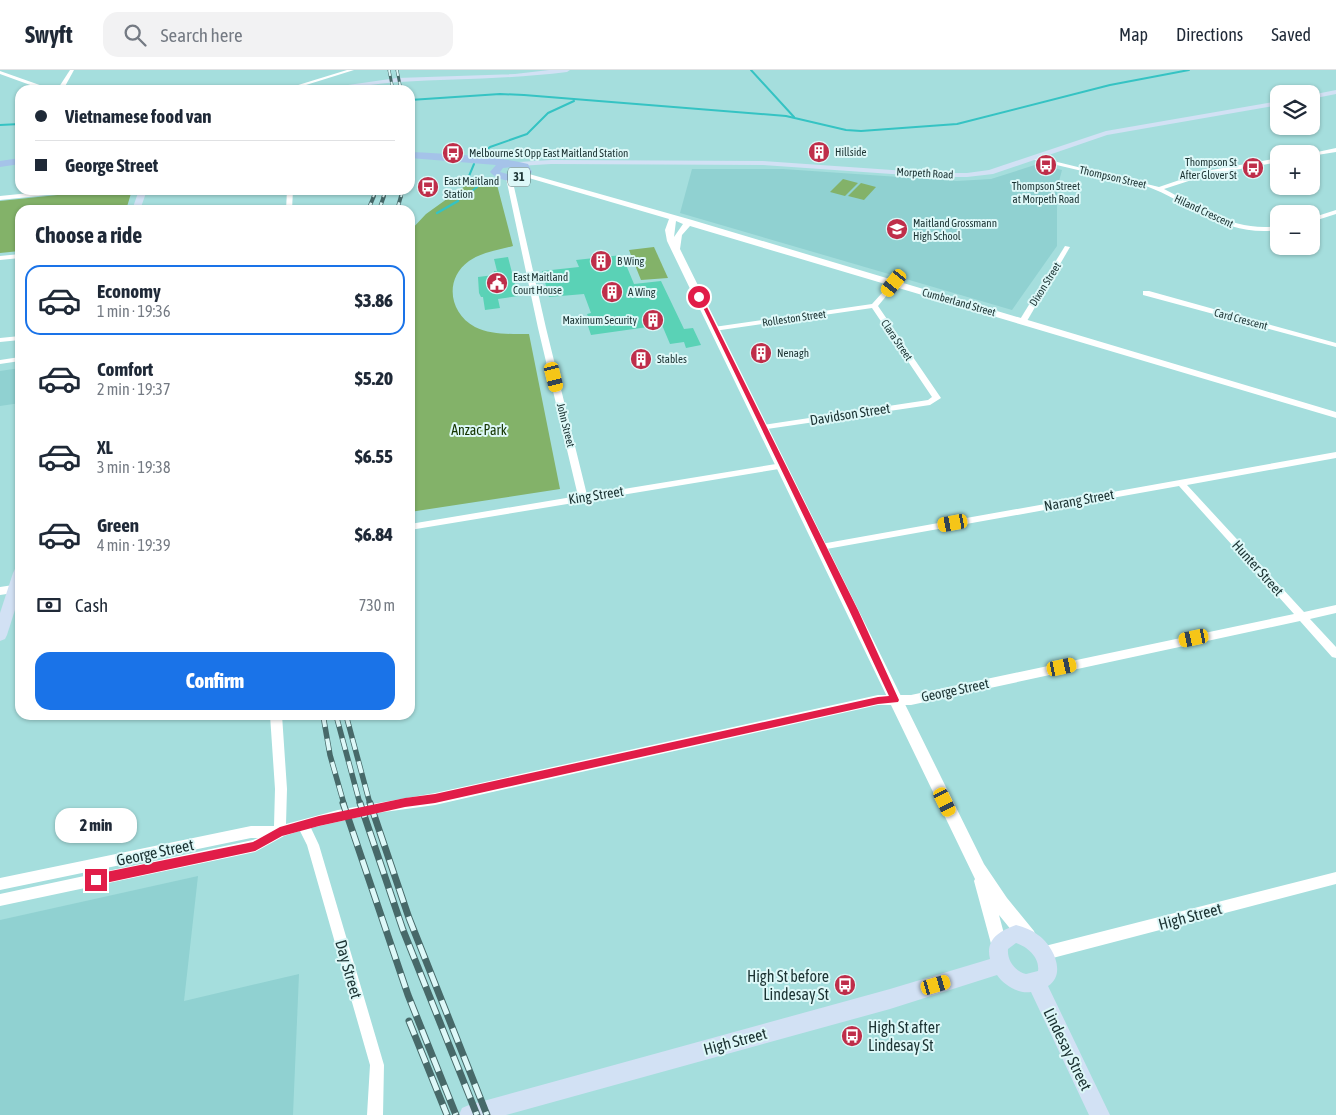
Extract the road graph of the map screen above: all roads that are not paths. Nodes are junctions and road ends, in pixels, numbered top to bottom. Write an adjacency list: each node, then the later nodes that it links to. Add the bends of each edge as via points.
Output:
1 (72, 70): 6 (street)
2 (352, 70): 7 (street)
3 (567, 70): 8 (main road)
4 (0, 72): 5 (street)
5 (35, 85)
6 (63, 85)
7 (302, 85)
8 (355, 85)
9 (1336, 92): 10 (main road)
10 (1320, 95)
11 (1270, 105): 15 (main road, Morpeth Road / 31, via 1106,133)
12 (1336, 150): 13 (street)
13 (1320, 153)
14 (415, 155): 17 (main road, 31)
15 (1033, 158): 20 (main road, Morpeth Road / 31, via 990,172 967,175 755,162 563,162); 23 (street, Thompson Street)
16 (15, 162): 19 (main road)
17 (483, 162): 20 (main road, 31); 21 (main road, 31)
18 (1270, 162): 23 (street, Thompson Street, via 1206,173)
19 (0, 164)
20 (520, 168): 21 (main road, 31, via 500,166); 22 (main road, 31); 28 (street, Cumberland Street)
21 (495, 172): 22 (main road, 31)
22 (509, 178): 51 (street, John Street)
23 (1159, 189): 30 (street, Hiland Crescent, via 1242,228)
24 (28, 195): 25 (street)
25 (0, 198)
26 (1336, 212): 27 (street)
27 (1320, 217)
28 (673, 218): 29 (street, Cumberland Street); 32 (street, via 668,234)
29 (689, 222): 32 (street, via 678,234); 35 (street, Cumberland Street)
30 (1270, 229)
31 (1067, 247): 38 (street, Dixon Street)
32 (676, 249): 39 (street)
33 (15, 256): 34 (street)
34 (0, 258)
35 (894, 283): 37 (street, Clara Street); 38 (street, Cumberland Street)
36 (1146, 293): 42 (street, Card Crescent)
37 (874, 306): 39 (street, Rolleston Street); 45 (street, Clara Street)
38 (1023, 321): 46 (street, Cumberland Street)
39 (714, 328): 47 (street)
40 (15, 338): 41 (street)
41 (0, 340)
42 (1336, 345)
43 (15, 360): 44 (street)
44 (0, 362)
45 (937, 398): 47 (street, Davidson Street, via 930,402)
46 (1336, 415)
47 (763, 428): 49 (street)
48 (1336, 455): 50 (street, Narang Street)
49 (782, 466): 51 (street, King Street); 53 (street)
50 (1180, 482): 53 (street, Narang Street); 58 (street, Hunter Street)
51 (584, 497): 52 (street, King Street)
52 (415, 526)
53 (821, 547): 61 (street)
54 (15, 588): 55 (street)
55 (0, 591)
56 (15, 594): 59 (main road)
57 (1336, 609): 58 (street, George Street)
58 (1301, 615): 60 (street, Hunter Street); 61 (street, George Street, via 911,700)
59 (0, 636)
60 (1336, 654)
61 (895, 700): 63 (street, George Street, via 878,700); 65 (street)
62 (276, 720): 64 (street, via 281,772)
63 (304, 826): 64 (street, George Street); 74 (street, Day Street, via 314,845 377,1065)
64 (280, 832): 67 (street, George Street, via 251,832); 68 (street, George Street, via 255,846)
65 (978, 869): 69 (street); 71 (street)
66 (1336, 878): 70 (street, High Street)
67 (0, 884)
68 (0, 900)
69 (1028, 937): 70 (main road); 71 (main road, via 1016,934 1006,937)
70 (1045, 953): 72 (main road, via 1048,966)
71 (1000, 955): 72 (main road, via 1009,976 1019,982); 73 (main road, High Street, via 890,999)
72 (1036, 983): 76 (main road, Lindesay Street)
73 (513, 1103): 75 (main road, High Street)
74 (374, 1115)
75 (469, 1115)
76 (1100, 1115)

